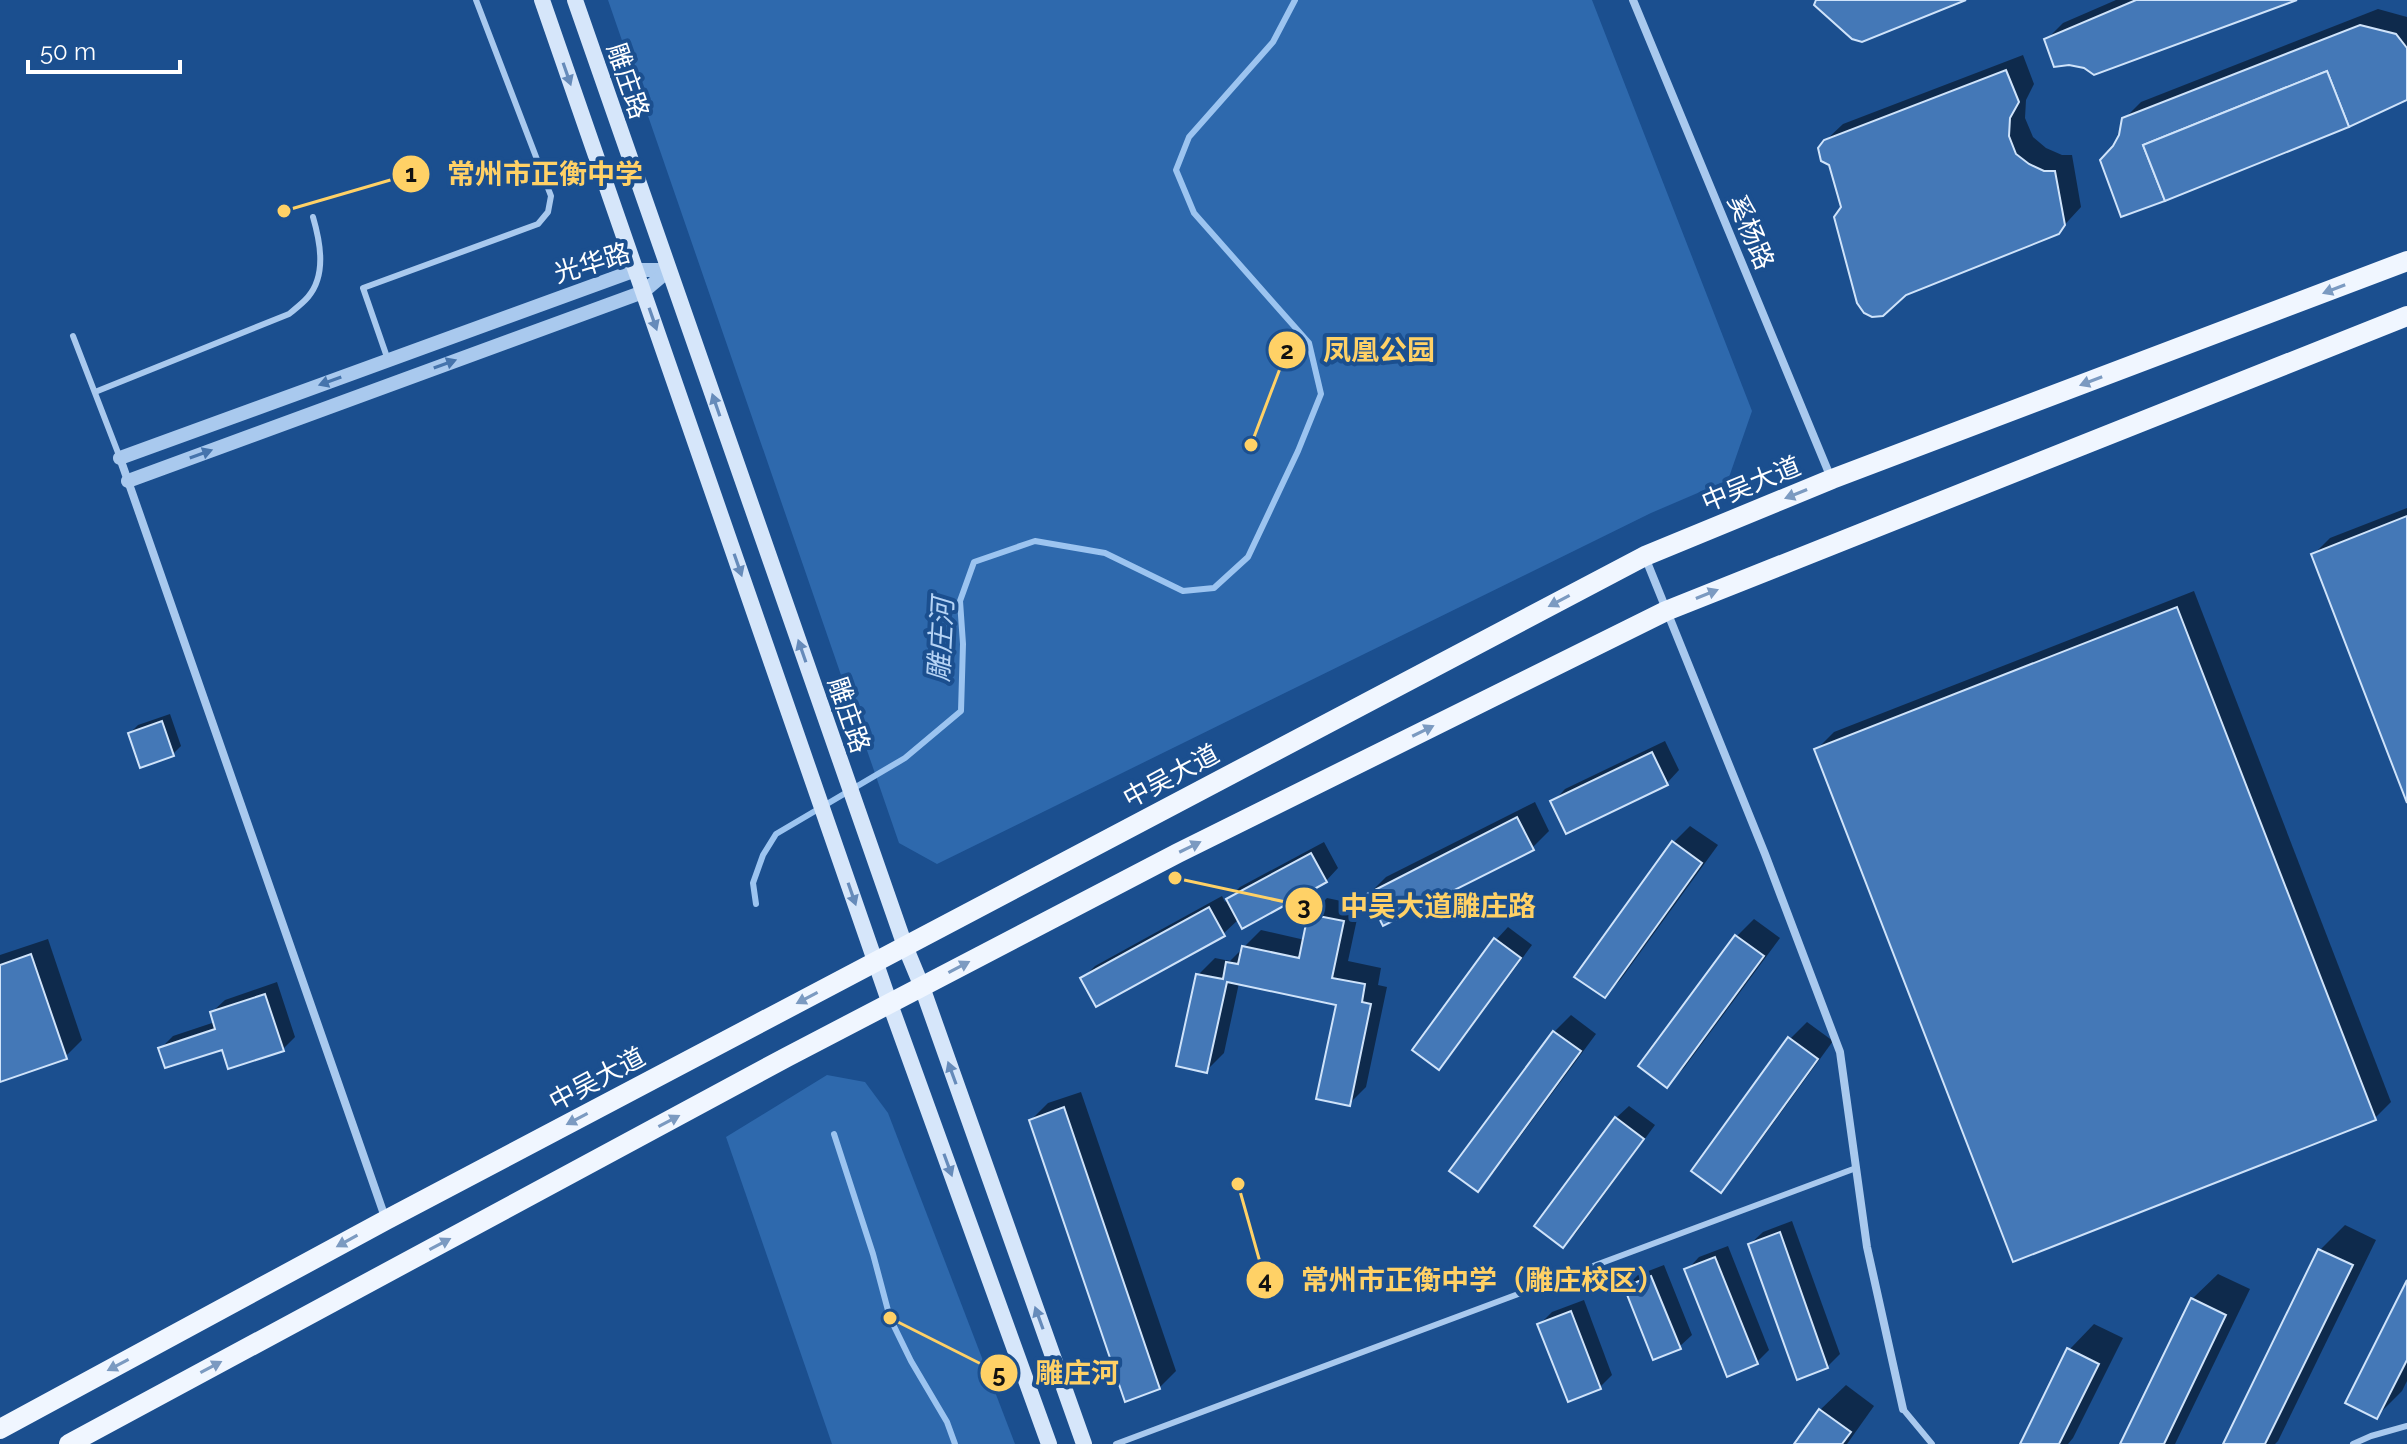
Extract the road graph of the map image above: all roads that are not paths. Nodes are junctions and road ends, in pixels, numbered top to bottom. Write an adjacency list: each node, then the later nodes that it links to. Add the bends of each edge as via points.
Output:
1 (476, 0): 12 (lane, via 551,196 548,212 538,224 363,288)
2 (542, 0): 7 (main road, one-way to 7)
3 (575, 0): 8 (main road, 雕庄路)
4 (1633, 0): 15 (street, 奚杨路)
5 (313, 217): 13 (lane, via 321,266 310,296 289,314)
6 (2407, 261): 15 (main road, 中吴大道, one-way to 15)
7 (636, 270): 8 (street, 光华路); 9 (main road); 12 (street, 光华路)
8 (669, 270): 9 (street, 光华路); 19 (main road, 雕庄路, one-way to 8)
9 (643, 292): 16 (street, 光华路, one-way to 9); 20 (main road, one-way to 20)
10 (2407, 316): 18 (main road, one-way to 10)
11 (73, 336): 13 (lane)
12 (388, 360): 14 (street, 光华路, one-way to 14)
13 (95, 392): 14 (lane)
14 (120, 458): 16 (street)
15 (1832, 479): 17 (main road, 中吴大道, one-way to 17)
16 (128, 481): 24 (street)
17 (1645, 556): 18 (street); 19 (main road, 中吴大道, one-way to 19)
18 (1666, 611): 21 (main road, one-way to 18, via 1178,853); 23 (street, via 1840,1052)
19 (905, 946): 20 (main road, 中吴大道); 21 (main road, 雕庄路)
20 (876, 961): 22 (main road); 24 (main road, 中吴大道, one-way to 24)
21 (922, 987): 22 (main road); 30 (main road, 雕庄路, one-way to 21)
22 (890, 1004): 28 (main road, one-way to 22); 29 (main road, one-way to 29)
23 (1856, 1168): 25 (street, via 1867,1247); 31 (lane)
24 (386, 1220): 27 (main road, 中吴大道, one-way to 27)
25 (1903, 1409): 32 (lane)
26 (2407, 1426): 33 (lane)
27 (0, 1429)
28 (69, 1444)
29 (1049, 1444)
30 (1084, 1444)
31 (1116, 1444)
32 (1932, 1444)
33 (2353, 1444)

